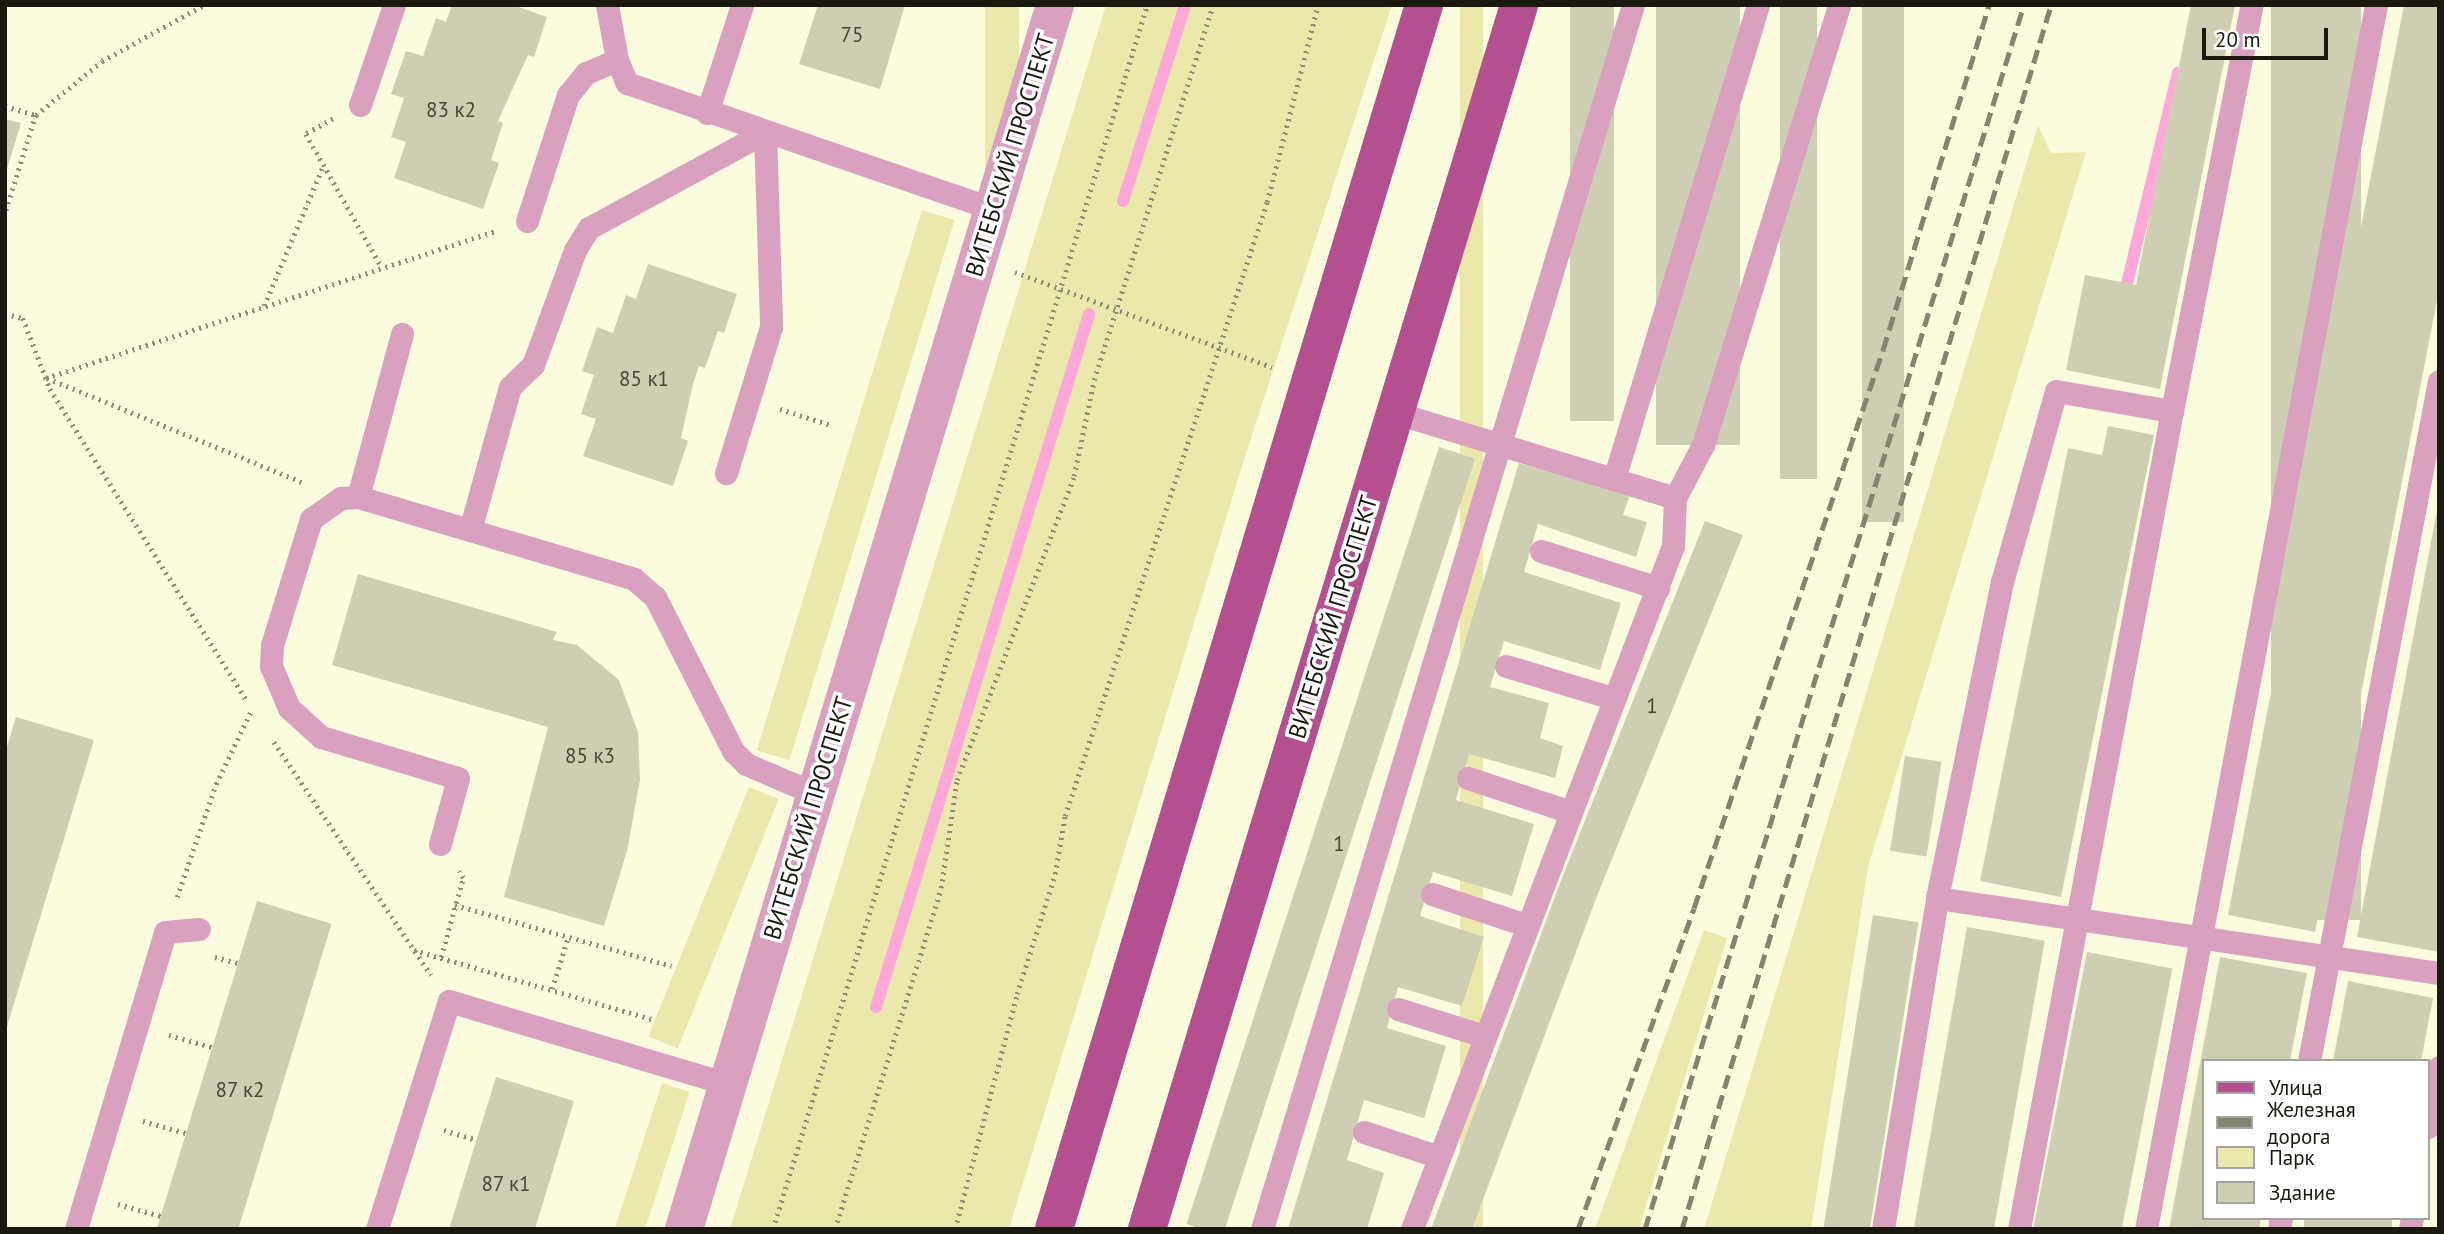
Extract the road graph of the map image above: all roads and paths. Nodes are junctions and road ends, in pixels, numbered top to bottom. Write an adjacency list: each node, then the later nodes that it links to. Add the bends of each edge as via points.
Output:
1 (204, 5): 20 (path, via 102,61)
2 (394, 5): 17 (lane)
3 (607, 5): 16 (lane)
4 (742, 5): 19 (lane)
5 (1055, 5): 23 (street, ВИТЕБСКИЙ ПРОСПЕКТ)
6 (1147, 5): 28 (path)
7 (1213, 5): 30 (path, via 1161,181)
8 (1318, 5): 33 (path, via 1267,202)
9 (1424, 5): 95 (main road)
10 (1519, 5): 39 (main road, ВИТЕБСКИЙ ПРОСПЕКТ)
11 (1633, 5): 41 (lane)
12 (1758, 5): 43 (lane)
13 (1839, 5): 45 (lane, via 1703,445)
14 (2252, 5): 38 (lane)
15 (2376, 5): 66 (lane)
16 (617, 60): 19 (lane, via 628,83); 25 (lane, via 586,73 568,95)
17 (360, 105): 22 (path, via 306,134)
18 (5, 106): 20 (path)
19 (707, 113): 21 (lane)
20 (36, 115): 24 (path)
21 (765, 132): 23 (lane); 37 (lane, via 771,327); 46 (lane, via 589,228 575,250 533,365 510,387)
22 (324, 165): 26 (path); 29 (path)
23 (993, 209): 55 (street, ВИТЕБСКИЙ ПРОСПЕКТ)
24 (5, 214)
25 (527, 221): 26 (path)
26 (382, 268): 29 (path)
27 (1016, 274): 28 (path)
28 (1060, 292): 30 (path); 92 (path)
29 (264, 307): 35 (path)
30 (1115, 311): 33 (path); 93 (path, via 1074,476 957,780 941,888)
31 (5, 314): 35 (path, via 23,318)
32 (402, 334): 44 (lane)
33 (1220, 348): 34 (path); 94 (path, via 1065,816 1055,874 1013,1007)
34 (1268, 365)
35 (46, 378): 44 (path); 51 (path)
36 (2439, 381): 68 (lane)
37 (749, 399): 40 (path); 42 (lane)
38 (2172, 411): 59 (lane, via 2056,391 2002,582); 61 (lane)
39 (1396, 413): 41 (lane); 96 (main road, ВИТЕБСКИЙ ПРОСПЕКТ)
40 (831, 425)
41 (1500, 444): 43 (lane); 97 (lane)
42 (726, 473)
43 (1614, 480): 45 (lane)
44 (349, 497): 46 (lane); 57 (lane, via 310,519 272,645 271,666 289,708 321,737 458,778)
45 (1675, 498): 48 (lane, via 1673,546)
46 (470, 530): 55 (lane, via 634,579 655,597 733,751 746,764)
47 (1541, 551): 48 (lane)
48 (1658, 588): 50 (lane)
49 (1506, 666): 50 (lane)
50 (1613, 698): 56 (lane)
51 (252, 709): 52 (path); 64 (path, via 216,784)
52 (259, 720)
53 (267, 731): 67 (path)
54 (1468, 778): 56 (lane)
55 (816, 794): 81 (street, ВИТЕБСКИЙ ПРОСПЕКТ)
56 (1568, 811): 62 (lane)
57 (440, 844): 60 (path, via 463,878)
58 (1432, 894): 62 (lane)
59 (1937, 898): 61 (lane); 99 (lane)
60 (455, 905): 65 (path); 69 (path)
61 (2076, 919): 66 (lane); 100 (lane)
62 (1526, 925): 77 (lane)
63 (199, 929): 64 (lane)
64 (165, 932): 76 (lane)
65 (568, 937): 70 (path); 72 (path)
66 (2200, 937): 68 (lane); 101 (lane)
67 (413, 949): 69 (path); 73 (path)
68 (2328, 956): 71 (lane); 79 (lane)
69 (441, 957): 72 (path)
70 (672, 967)
71 (2439, 973)
72 (552, 989): 75 (path)
73 (449, 1001): 81 (lane); 90 (lane)
74 (1398, 1009): 77 (lane)
75 (655, 1020)
76 (137, 1026): 78 (path); 82 (lane)
77 (1484, 1036): 86 (lane)
78 (212, 1047)
79 (2309, 1059)
80 (2439, 1067): 83 (lane)
81 (727, 1084): 91 (street, ВИТЕБСКИЙ ПРОСПЕКТ)
82 (111, 1111): 85 (path); 87 (lane)
83 (2430, 1116)
84 (1364, 1132): 86 (lane)
85 (186, 1133)
86 (1439, 1157): 98 (lane)
87 (86, 1194): 88 (path); 89 (lane)
88 (161, 1216)
89 (75, 1229)
90 (377, 1229)
91 (684, 1229)
92 (773, 1229)
93 (835, 1229)
94 (955, 1229)
95 (1054, 1229)
96 (1147, 1229)
97 (1262, 1229)
98 (1412, 1229)
99 (1883, 1229)
100 (2019, 1229)
101 (2146, 1229)

